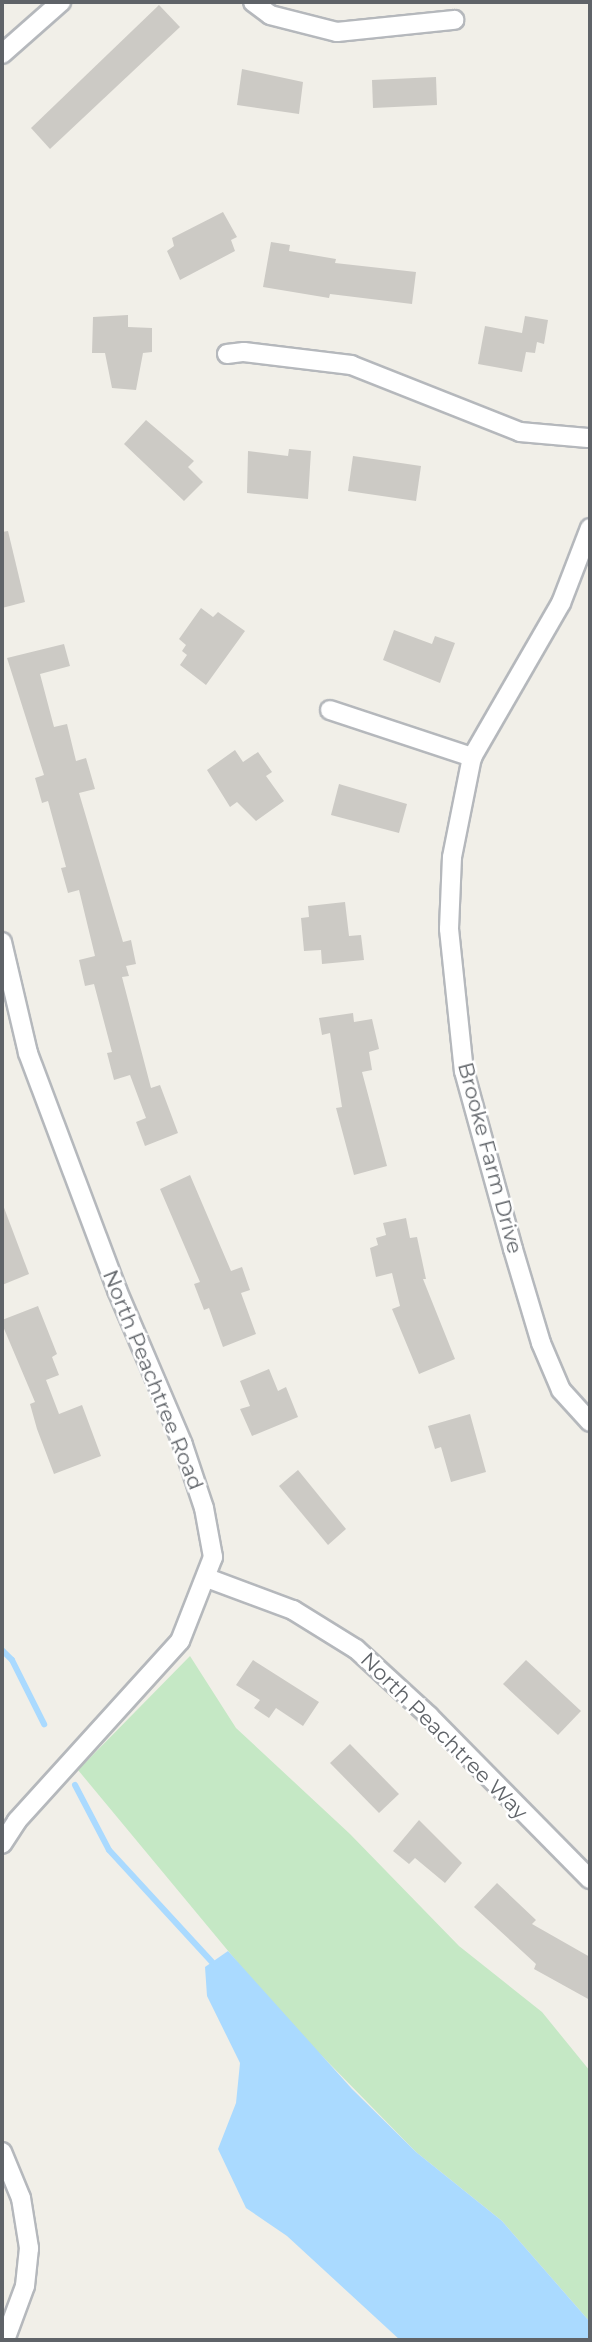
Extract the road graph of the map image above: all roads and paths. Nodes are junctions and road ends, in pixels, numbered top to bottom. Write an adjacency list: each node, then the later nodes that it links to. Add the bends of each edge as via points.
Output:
1 (61, 2): 4 (street)
2 (253, 2): 3 (street, via 270,15 337,32)
3 (454, 20)
4 (2, 54)
5 (227, 354): 6 (street, via 351,365 520,432)
6 (590, 436)
7 (590, 528): 9 (street, Brooke Farm Drive, via 561,603)
8 (330, 710): 9 (street)
9 (472, 757): 11 (street, Brooke Farm Drive, via 452,857 449,929 464,1071 541,1343 561,1390)
10 (2, 942): 12 (street, North Peachtree Road, via 28,1053 204,1508 213,1557)
11 (590, 1422)
12 (207, 1578): 13 (street, North Peachtree Road, via 180,1641 17,1821); 14 (street, North Peachtree Way, via 293,1609 356,1649)
13 (2, 1844)
14 (590, 1879)
15 (2, 2151): 16 (street, via 20,2198 29,2248 25,2286)
16 (5, 2340)

